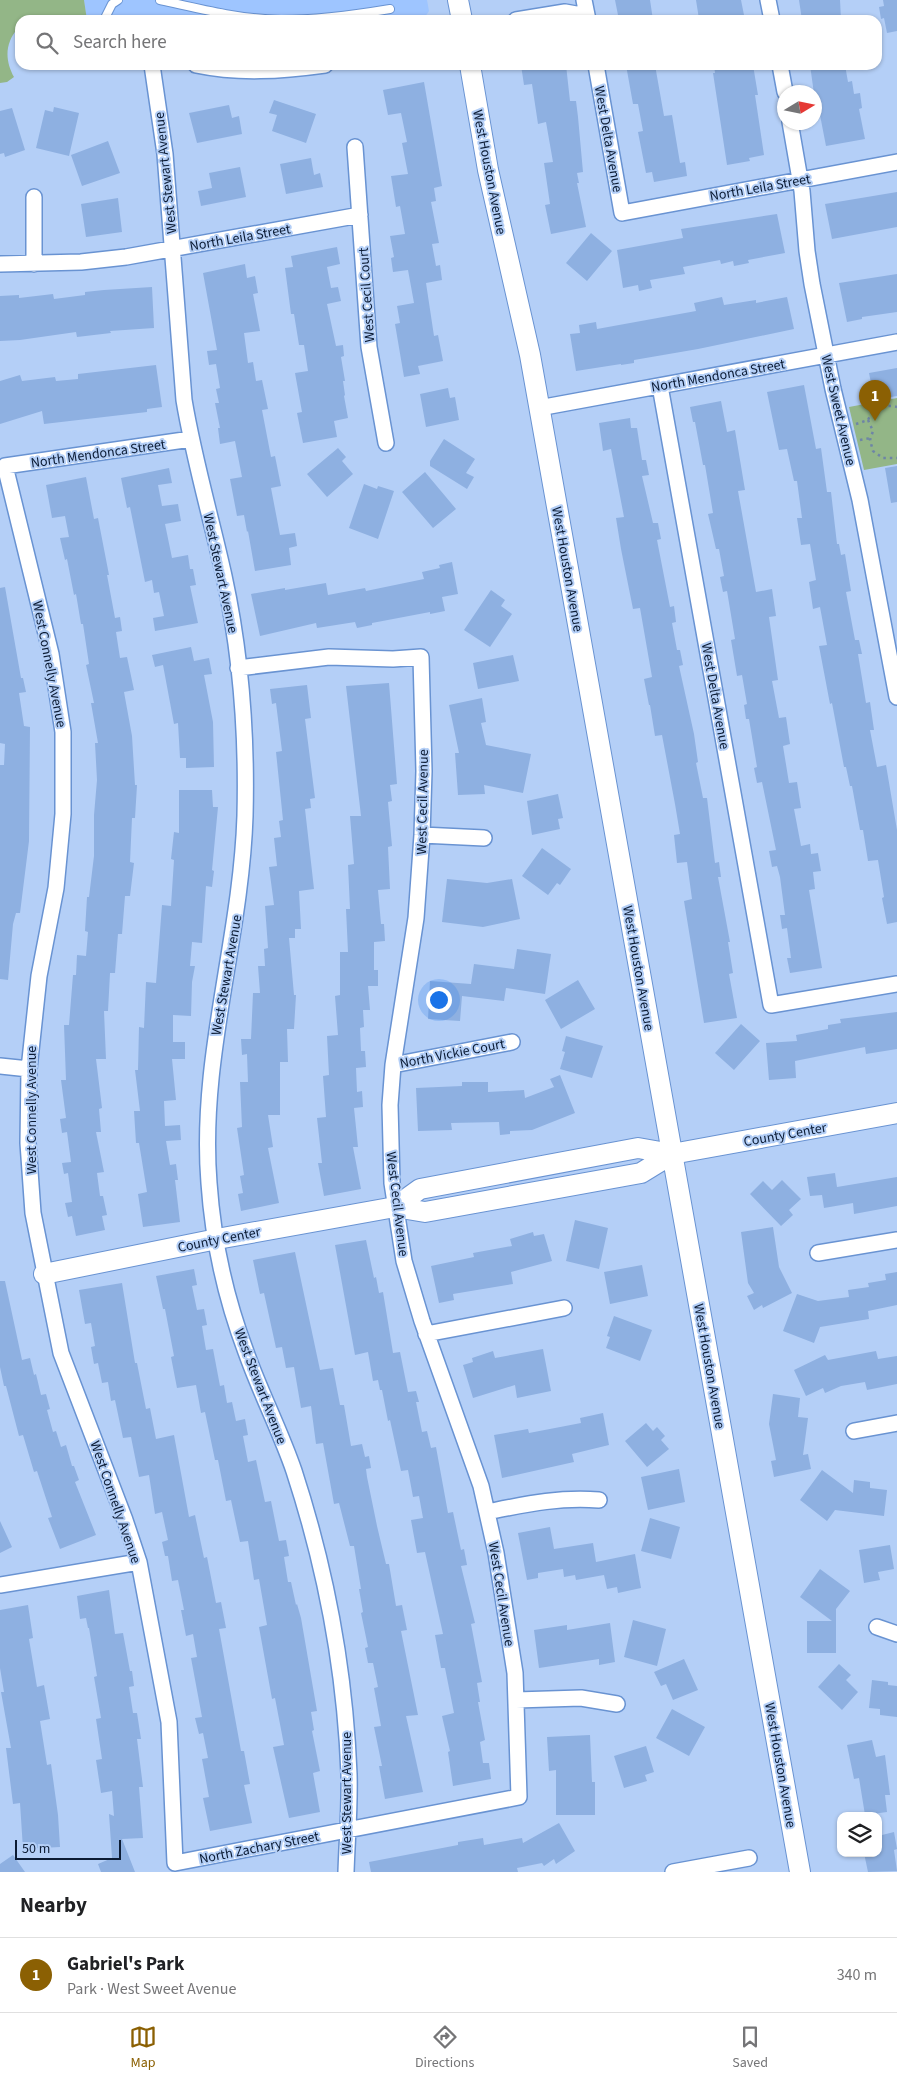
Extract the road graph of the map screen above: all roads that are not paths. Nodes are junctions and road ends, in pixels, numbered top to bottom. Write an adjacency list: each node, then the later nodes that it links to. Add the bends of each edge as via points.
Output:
1 (118, 0): 7 (lane)
2 (160, 0): 8 (lane)
3 (458, 0): 10 (main road)
4 (584, 0): 13 (street)
5 (768, 0): 14 (street)
6 (390, 9): 9 (lane)
7 (106, 15)
8 (236, 15)
9 (351, 15)
10 (461, 15)
11 (547, 15): 12 (street, via 565,12)
12 (574, 15)
13 (585, 15)
14 (771, 15)
15 (153, 70): 29 (street, West Stewart Avenue, via 166,154)
16 (232, 70): 17 (street)
17 (292, 70)
18 (471, 70): 35 (main road, West Houston Avenue, via 488,170 522,316)
19 (597, 70): 27 (street, West Delta Avenue)
20 (781, 70): 21 (street)
21 (784, 85)
22 (792, 130): 25 (street, West Sweet Avenue)
23 (355, 146): 28 (street, West Cecil Court)
24 (897, 162): 25 (street, North Leila Street)
25 (801, 179): 27 (street, North Leila Street); 33 (street, West Sweet Avenue, via 808,262)
26 (34, 198): 31 (street)
27 (622, 213)
28 (360, 215): 29 (street, North Leila Street); 37 (street, West Cecil Court, via 369,347)
29 (172, 249): 31 (street, North Leila Street, via 81,262); 36 (street, West Stewart Avenue, via 181,367)
30 (0, 264): 31 (street, North Leila Street)
31 (34, 264)
32 (897, 342): 33 (street, North Mendonca Street)
33 (826, 355): 34 (street, North Mendonca Street); 40 (street, West Sweet Avenue, via 860,500)
34 (660, 386): 35 (street, North Mendonca Street); 43 (street, West Delta Avenue, via 771,1005)
35 (539, 408): 49 (main road, West Houston Avenue)
36 (191, 440): 38 (street, North Mendonca Street); 39 (street, West Stewart Avenue, via 225,579)
37 (386, 443)
38 (5, 466): 47 (street, West Connelly Avenue, via 51,654 63,732 63,814 56,888 40,976)
39 (238, 668): 41 (street, West Cecil Avenue, via 329,657 421,657); 51 (street, West Stewart Avenue, via 246,760 242,874 217,1023 207,1128 209,1183)
40 (897, 696)
41 (422, 835): 42 (street); 45 (street, West Cecil Avenue, via 416,918)
42 (484, 838)
43 (897, 984)
44 (512, 1042): 45 (street, North Vickie Court)
45 (392, 1065): 50 (street, West Cecil Avenue, via 390,1148)
46 (0, 1066): 47 (street)
47 (30, 1069): 54 (street, West Connelly Avenue, via 28,1143 33,1213)
48 (897, 1113): 49 (main road, County Center)
49 (672, 1154): 50 (main road, County Center, via 641,1172 425,1212); 73 (main road, West Houston Avenue)
50 (395, 1207): 51 (main road, County Center); 56 (street, West Cecil Avenue, via 404,1262)
51 (217, 1239): 54 (main road, County Center); 68 (street, West Stewart Avenue, via 233,1314 292,1467 323,1571 345,1709 349,1777)
52 (897, 1240): 53 (street)
53 (818, 1253)
54 (44, 1274): 61 (street, West Connelly Avenue, via 61,1353 126,1520)
55 (564, 1308): 56 (street)
56 (426, 1334): 60 (street, West Cecil Avenue, via 468,1448)
57 (897, 1423): 58 (street)
58 (854, 1431)
59 (599, 1500): 60 (street, via 550,1500)
60 (487, 1512): 65 (street, West Cecil Avenue, via 515,1672)
61 (139, 1562): 62 (street); 70 (street, West Connelly Avenue, via 169,1722)
62 (0, 1585)
63 (876, 1628): 64 (street)
64 (897, 1634)
65 (516, 1700): 66 (street, via 580,1698); 67 (street, West Cecil Avenue)
66 (616, 1704)
67 (519, 1798): 68 (street, North Zachary Street)
68 (347, 1830): 70 (street, North Zachary Street); 71 (street, West Stewart Avenue)
69 (749, 1858): 72 (street)
70 (175, 1863)
71 (346, 1872)
72 (672, 1872)
73 (800, 1872)

